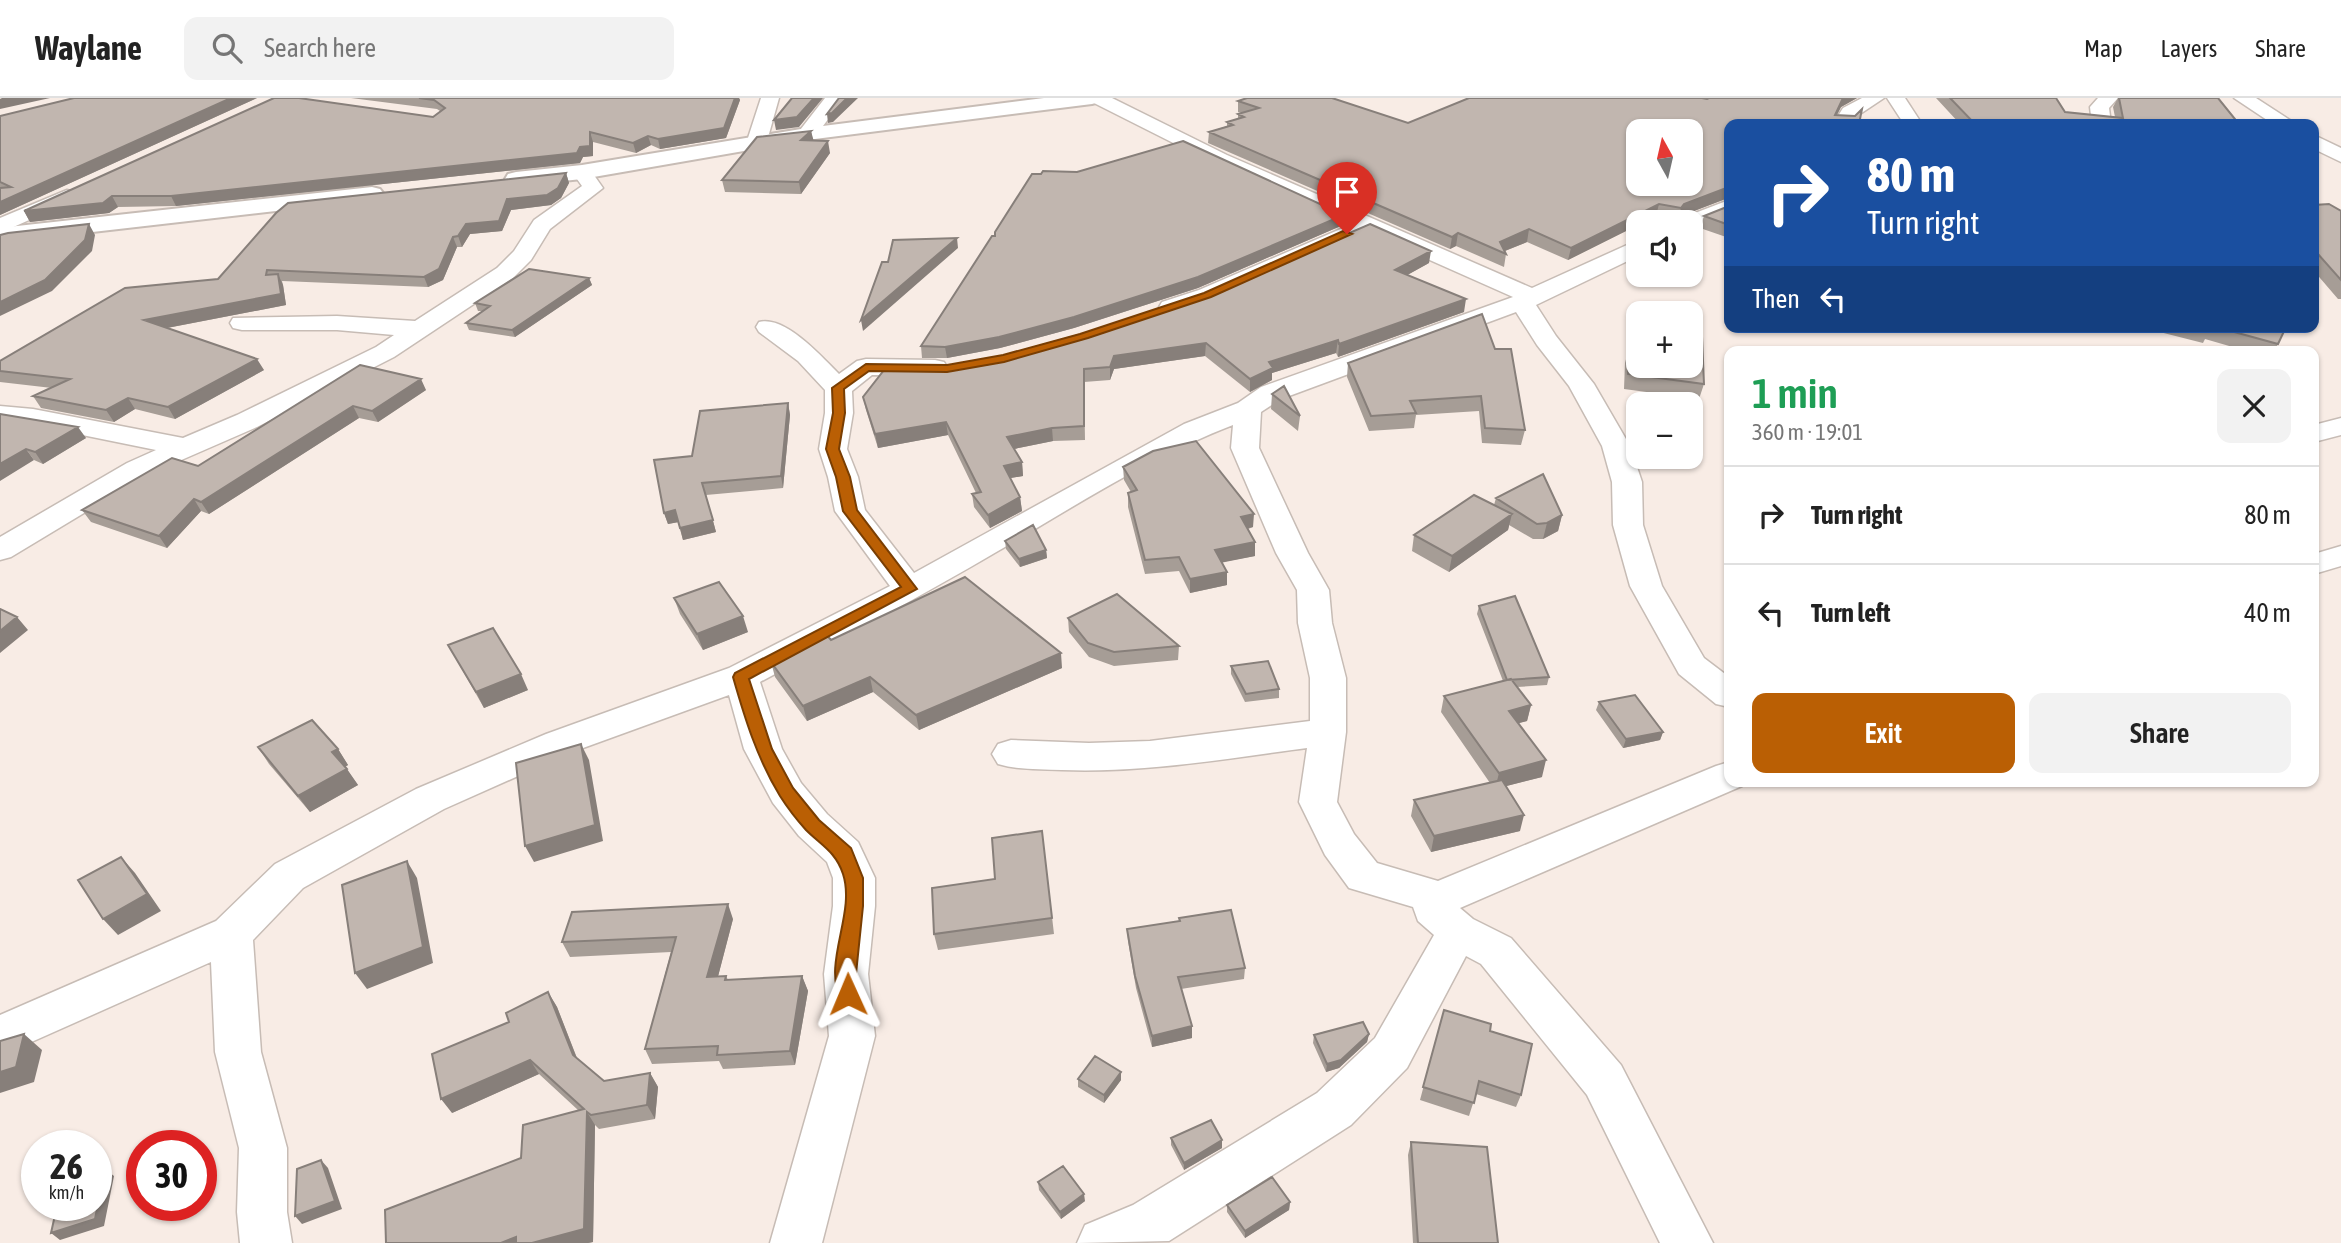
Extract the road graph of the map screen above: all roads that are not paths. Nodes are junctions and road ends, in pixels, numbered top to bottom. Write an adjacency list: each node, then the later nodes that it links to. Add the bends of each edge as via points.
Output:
1 (770, 98): 14 (street)
2 (835, 98): 13 (street)
3 (1092, 98): 13 (main road)
4 (1098, 98): 23 (street)
5 (1875, 98): 9 (street)
6 (1896, 98): 10 (street)
7 (2109, 98): 11 (street, via 2099,107)
8 (2243, 98): 12 (street)
9 (1845, 119)
10 (1915, 119)
11 (2101, 119)
12 (2278, 119)
13 (807, 134): 14 (main road)
14 (757, 141): 17 (main road)
15 (2319, 144): 16 (street)
16 (2341, 156)
17 (582, 172): 18 (main road); 30 (street, via 593,188 542,225 505,273)
18 (488, 182)
19 (87, 187): 24 (street)
20 (393, 192): 24 (main road)
21 (1724, 208): 22 (street)
22 (1703, 217)
23 (1368, 225): 26 (street); 27 (street, via 1208,295)
24 (2, 233)
25 (1626, 253): 26 (street)
26 (1527, 300): 33 (street, via 1271,393); 43 (street, via 1546,340 1581,384 1616,446 1627,482 1628,525 1646,586 1691,666)
27 (1146, 316)
28 (242, 323): 30 (street)
29 (768, 327): 32 (street, via 807,356)
30 (421, 329): 37 (street, via 374,358)
31 (959, 367): 32 (street, via 866,367)
32 (838, 388): 41 (street, via 833,449 850,511)
33 (1248, 409): 41 (street, via 1194,430); 44 (street, via 1245,448 1313,590 1315,624 1328,678)
34 (0, 414): 37 (street)
35 (2341, 426): 36 (street)
36 (2319, 433)
37 (184, 447): 38 (street, via 125,476)
38 (0, 550)
39 (2341, 556): 40 (street)
40 (2319, 563)
41 (909, 589): 42 (street)
42 (741, 677): 48 (street, via 559,743 430,799 289,876); 51 (street, via 763,749 787,793 844,853 853,878 846,974 852,1036)
43 (1724, 691)
44 (1328, 732): 45 (street, via 1150,755); 47 (street, via 1318,802 1339,844 1363,876)
45 (1011, 754)
46 (1724, 778): 47 (street)
47 (1449, 914): 52 (street, via 1391,1052 1334,1109 1152,1223); 53 (street, via 1496,951 1604,1080)
48 (231, 934): 49 (street); 50 (street, via 238,1052 263,1149)
49 (0, 1036)
50 (266, 1243)
51 (796, 1243)
52 (1103, 1243)
53 (1687, 1243)

